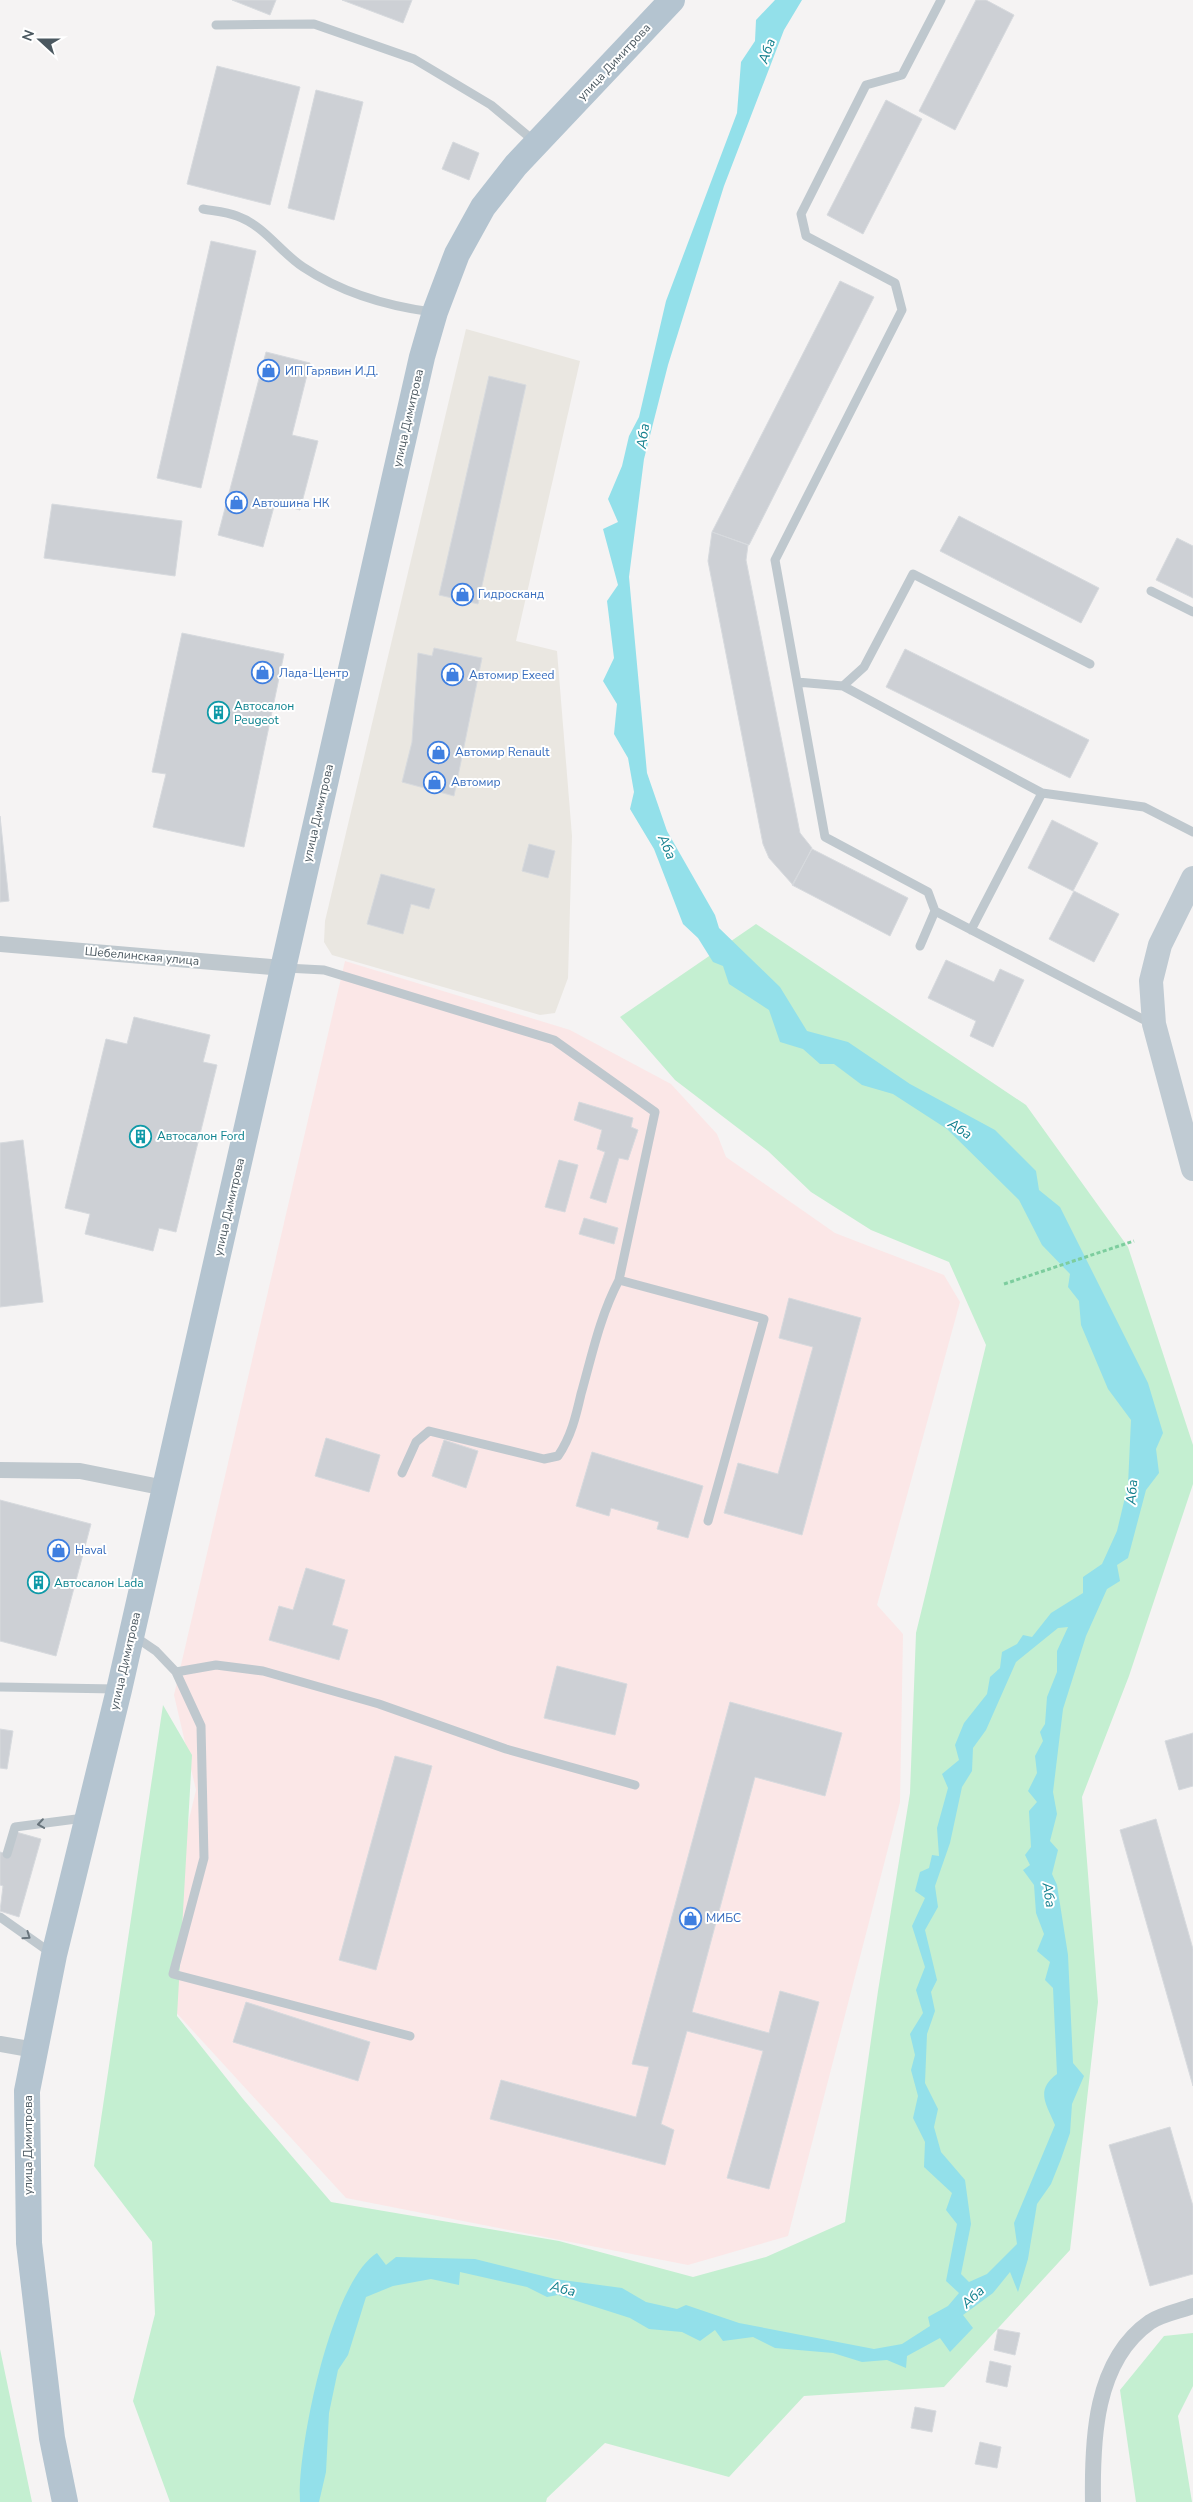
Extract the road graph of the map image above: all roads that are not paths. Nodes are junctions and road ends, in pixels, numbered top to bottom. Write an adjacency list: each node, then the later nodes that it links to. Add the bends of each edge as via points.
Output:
1 (941, 0): 10 (lane, via 902,75 866,85 801,214 806,236 895,283 902,310 774,560)
2 (668, 2): 4 (main road, улица Димитрова)
3 (216, 25): 4 (lane, via 314,24 414,59 491,105)
4 (537, 143): 6 (main road, улица Димитрова, via 483,207 457,254)
5 (204, 209): 6 (lane, via 236,215 252,223 304,268 339,287 378,302)
6 (435, 312): 19 (main road, улица Димитрова, via 422,357)
7 (1151, 591): 8 (lane)
8 (1193, 612)
9 (1090, 664): 11 (lane, via 913,574 864,667)
10 (797, 682): 11 (lane); 15 (lane, via 825,837 928,892)
11 (844, 686): 12 (lane)
12 (1042, 793): 13 (lane, via 1144,807); 16 (lane)
13 (1193, 832)
14 (1193, 878): 20 (street, via 1160,945 1151,980)
15 (935, 911): 16 (lane); 18 (lane)
16 (971, 930): 20 (lane)
17 (0, 944): 19 (street, Шебелинская улица)
18 (920, 946)
19 (283, 968): 22 (lane, via 324,970 554,1040 655,1112); 25 (main road, улица Димитрова)
20 (1154, 1024): 21 (street)
21 (1193, 1168)
22 (619, 1280): 24 (lane, via 606,1305 574,1422 558,1456 544,1459 429,1431 416,1442); 26 (lane, via 764,1319)
23 (0, 1470): 25 (street, via 80,1471)
24 (402, 1473)
25 (165, 1488): 27 (main road, улица Димитрова)
26 (708, 1521)
27 (132, 1634): 28 (lane, via 156,1651); 30 (main road, улица Димитрова)
28 (176, 1672): 31 (lane, via 216,1665 263,1671 379,1704 506,1749); 36 (lane, via 201,1726 204,1858 173,1974)
29 (0, 1687): 30 (lane)
30 (119, 1690): 32 (main road, улица Димитрова)
31 (634, 1785)
32 (89, 1817): 33 (lane, one-way to 33, via 15,1828); 35 (main road, улица Димитрова)
33 (7, 1854)
34 (0, 1917): 35 (lane, one-way to 35)
35 (54, 1955): 38 (main road, улица Димитрова)
36 (410, 2036)
37 (0, 2044): 38 (street)
38 (35, 2050): 40 (main road, улица Димитрова, via 27,2091 29,2243 52,2438)
39 (1193, 2306): 41 (street, via 1151,2321 1132,2337 1114,2364 1098,2409)
40 (65, 2502)
41 (1093, 2502)

